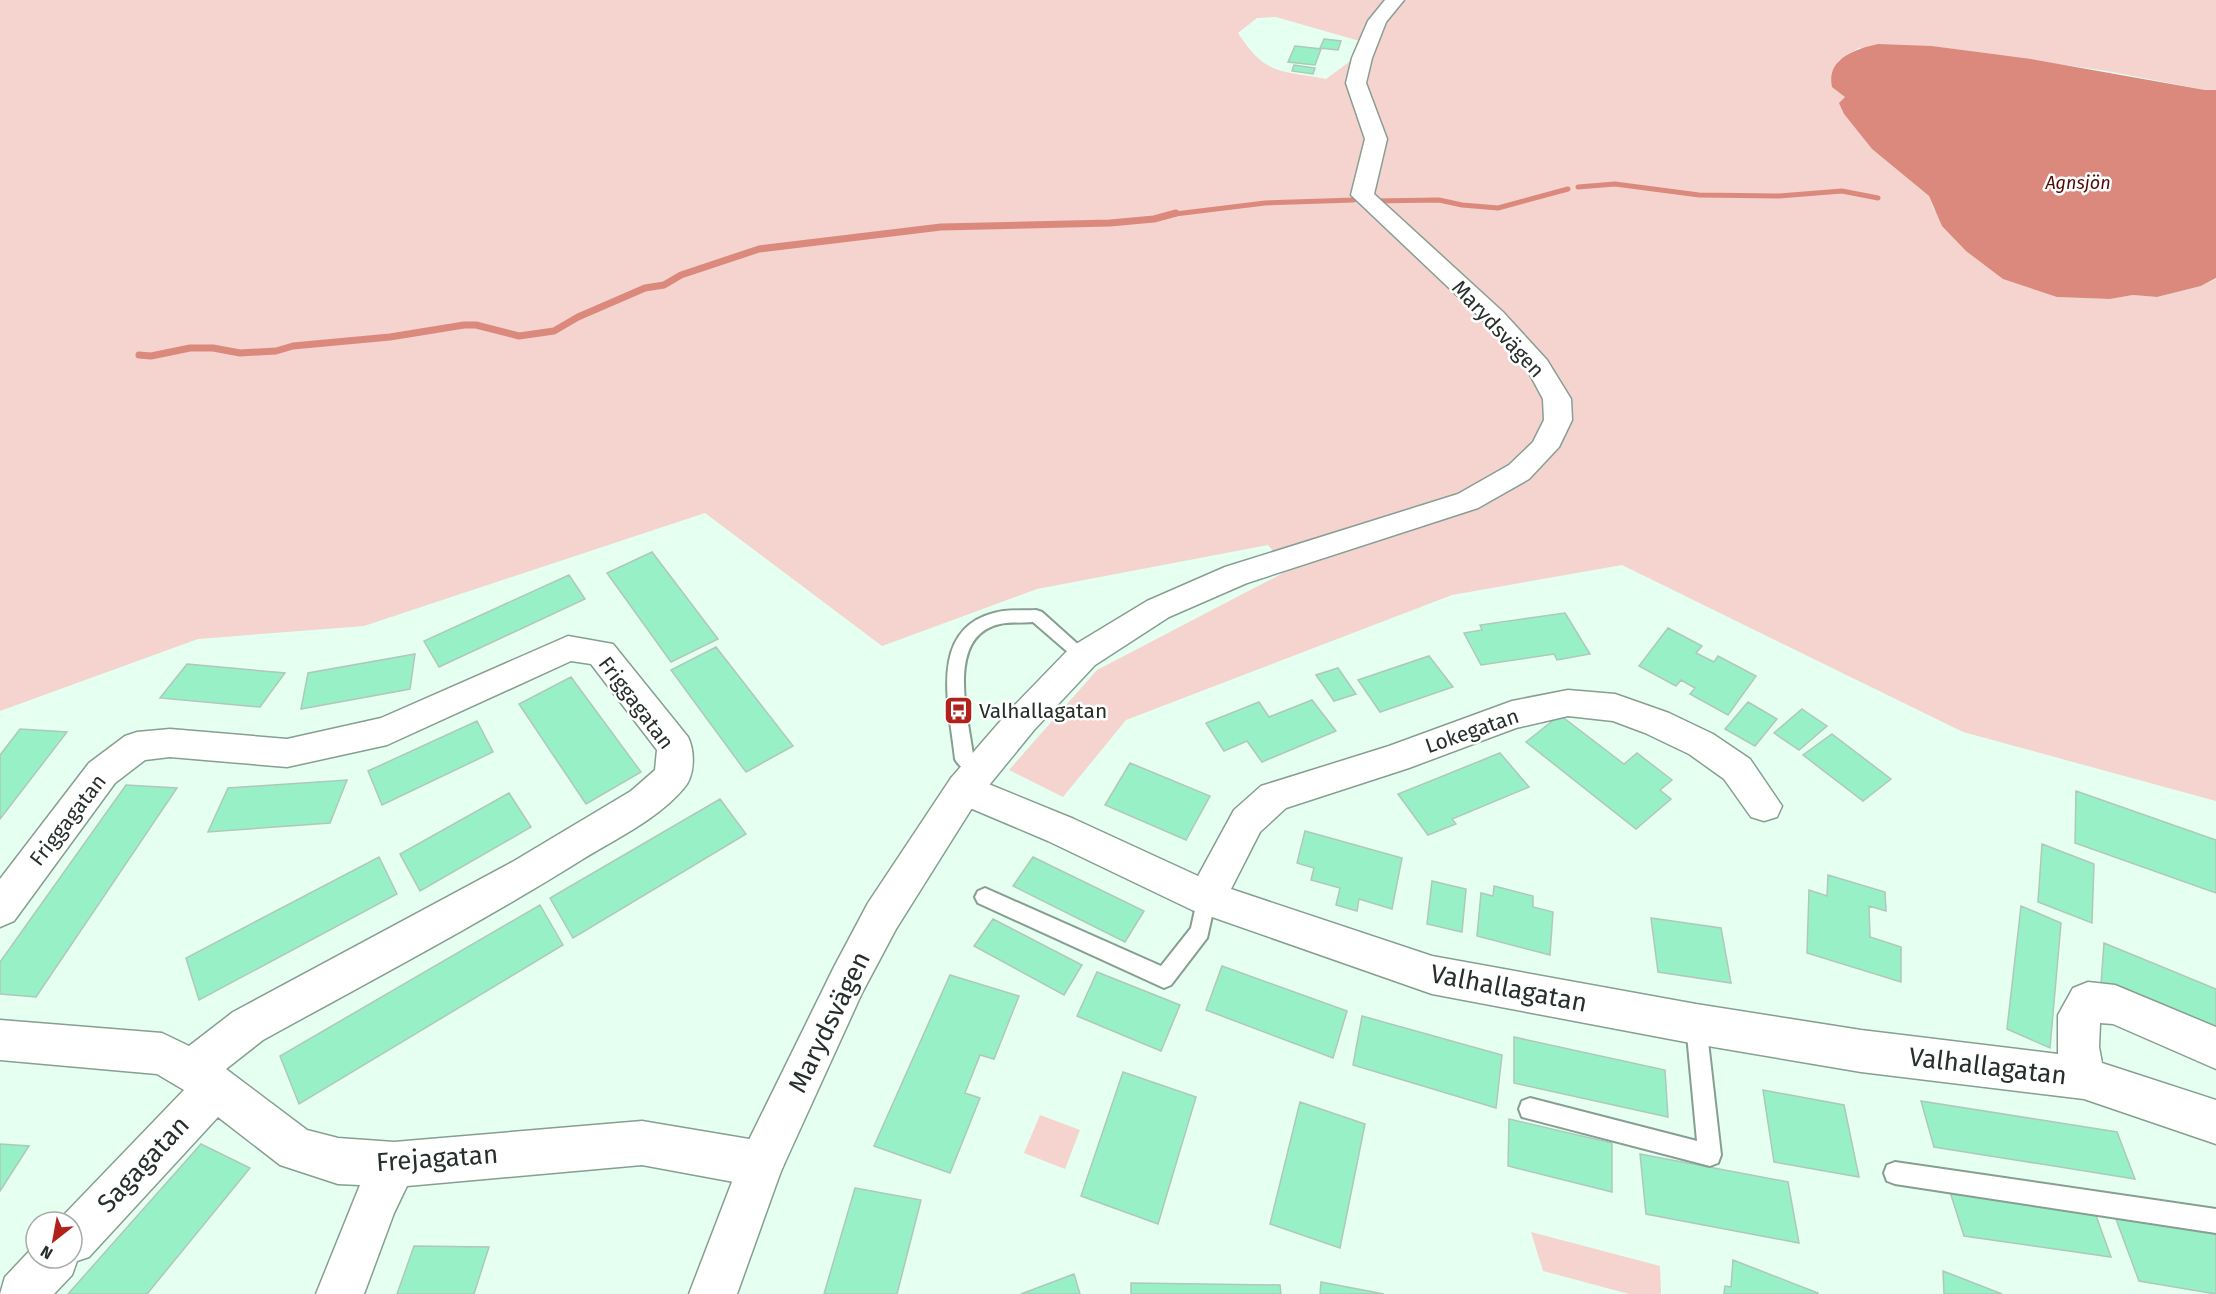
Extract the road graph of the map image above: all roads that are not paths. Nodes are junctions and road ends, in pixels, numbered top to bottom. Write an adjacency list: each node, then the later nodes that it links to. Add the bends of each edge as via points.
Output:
1 (1395, 0): 2 (street, Marydsvägen, via 1377,21 1356,83 1376,139 1362,195 1494,317 1538,366 1557,399 1558,420 1545,447 1519,472 1468,501 1236,575 1158,609)
2 (1083, 656): 3 (street, Marydsvägen); 3 (lane, via 1036,616 996,618 974,630 961,644 955,669 964,759)
3 (973, 779): 6 (street, Valhallagatan, via 1061,830); 15 (street, Marydsvägen, via 877,925)
4 (1764, 806): 6 (street, Lokegatan, via 1737,769 1701,744 1615,708 1568,703 1512,715 1274,797 1247,822)
5 (985, 897): 6 (lane, via 1164,978 1200,932)
6 (1206, 898): 8 (street, Valhallagatan, via 1432,975)
7 (0, 909): 12 (street, Friggagatan, via 102,773 137,747 170,743 287,753 387,731 568,648 601,653 675,747 672,777 644,802 528,873 248,1026)
8 (1696, 1024): 11 (street, Valhallagatan, via 1861,1051); 13 (lane, via 1710,1155)
9 (0, 1040): 12 (street, Frejagatan, via 162,1054)
10 (2216, 1048): 11 (street, Valhallagatan, via 2115,1005 2088,1002 2079,1015 2078,1047)
11 (2084, 1078): 14 (street, Valhallagatan)
12 (203, 1079): 16 (street, Frejagatan, via 296,1149 338,1161); 19 (street, Sagagatan)
13 (1530, 1109)
14 (2216, 1122)
15 (761, 1164): 16 (street, Frejagatan, via 642,1143); 23 (street, Marydsvägen)
16 (394, 1165): 22 (street)
17 (1895, 1173): 18 (lane)
18 (2216, 1221)
19 (84, 1225)
20 (44, 1270): 21 (street)
21 (22, 1294)
22 (340, 1294)
23 (713, 1294)

